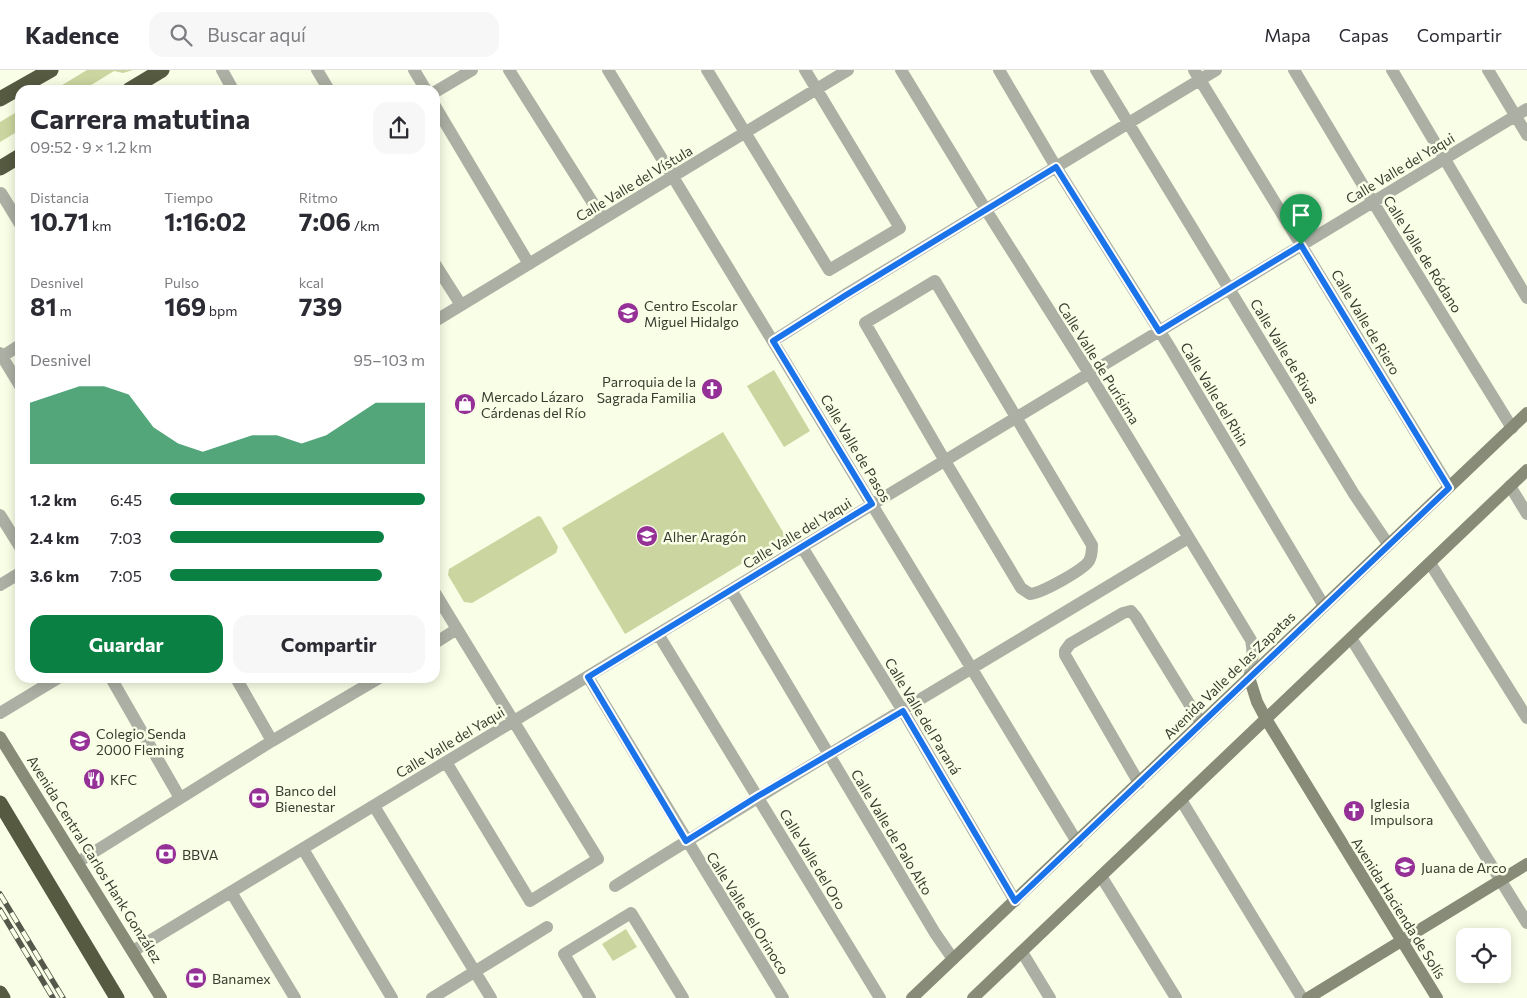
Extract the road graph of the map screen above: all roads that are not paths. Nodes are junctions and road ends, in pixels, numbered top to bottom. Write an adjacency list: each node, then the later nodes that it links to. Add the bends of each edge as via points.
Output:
1 (162, 70): 21 (highway)
2 (222, 70): 22 (street)
3 (317, 70): 23 (street)
4 (414, 70): 24 (street)
5 (472, 70): 25 (street)
6 (509, 70): 44 (street)
7 (608, 70): 39 (street, Calle Valle de Pasos)
8 (707, 70): 33 (street)
9 (805, 70): 26 (street)
10 (848, 70): 26 (street, Calle Valle del Vístula)
11 (902, 70): 42 (street, Calle Valle de Purísima)
12 (999, 70): 37 (street, Calle Valle del Rhin)
13 (1096, 70): 32 (street, Calle Valle de Rivas)
14 (1216, 70): 19 (street)
15 (1294, 70): 41 (street, Calle Valle de Ródano)
16 (1392, 70): 35 (street)
17 (1488, 70): 31 (street)
18 (47, 72): 20 (highway)
19 (1197, 75): 32 (street); 45 (street, Calle Valle de Riero)
20 (25, 85)
21 (137, 85)
22 (231, 85)
23 (326, 85)
24 (423, 85)
25 (440, 89)
26 (817, 89): 33 (street, Calle Valle del Vístula); 33 (street, via 900,228 829,270)
27 (15, 91): 28 (highway)
28 (0, 100)
29 (1527, 109): 31 (street, Calle Valle del Yaqui)
30 (440, 114): 46 (street)
31 (1515, 116): 34 (street); 35 (street, Calle Valle del Yaqui)
32 (1128, 123): 37 (street); 48 (street, Calle Valle de Rivas)
33 (745, 133): 39 (street, Calle Valle del Vístula)
34 (1527, 135)
35 (1444, 158): 41 (street, Calle Valle del Yaqui); 49 (street)
36 (15, 159): 38 (highway)
37 (1056, 167): 42 (street); 52 (street, Calle Valle del Rhin)
38 (0, 168)
39 (673, 176): 44 (street, Calle Valle del Vístula); 53 (street, Calle Valle de Pasos)
40 (1, 193): 43 (street)
41 (1373, 202): 45 (street, Calle Valle del Yaqui); 60 (street, Calle Valle de Ródano)
42 (986, 210): 53 (street); 56 (street, Calle Valle de Purísima)
43 (15, 216)
44 (603, 219): 46 (street, Calle Valle del Vístula)
45 (1301, 245): 48 (street, Calle Valle del Yaqui); 64 (street, Calle Valle de Riero)
46 (529, 264): 50 (street, Calle Valle del Vístula)
47 (440, 272): 50 (street)
48 (1230, 288): 52 (street, Calle Valle del Yaqui); 70 (street, Calle Valle de Rivas, via 1354,494)
49 (1527, 298)
50 (461, 305): 51 (street, Calle Valle del Vístula)
51 (440, 318)
52 (1159, 331): 56 (street, Calle Valle del Yaqui); 77 (street, Calle Valle del Rhin)
53 (773, 341): 65 (street, Calle Valle de Pasos)
54 (15, 348): 55 (street)
55 (1, 356): 57 (street)
56 (1089, 374): 59 (street, Calle Valle del Yaqui); 68 (street, Calle Valle de Purísima)
57 (15, 378)
58 (1527, 413): 60 (main road, Avenida Valle de las Zapatas)
59 (1015, 418): 61 (street, Calle Valle del Yaqui); 61 (street, via 1092,545 1092,556 1084,566 1041,592 1030,594 1022,588); 61 (street, via 935,281 865,323)
60 (1512, 428): 64 (main road, Avenida Valle de las Zapatas)
61 (944, 461): 65 (street, Calle Valle del Yaqui)
62 (1527, 470): 63 (main road)
63 (1510, 486): 66 (street); 72 (main road)
64 (1449, 488): 70 (main road, Avenida Valle de las Zapatas)
65 (872, 504): 71 (street, Calle Valle del Yaqui); 82 (street, Calle Valle de Pasos)
66 (1527, 514)
67 (0, 515): 69 (street)
68 (1188, 538): 82 (street); 84 (street, Calle Valle de Purísima, via 1250,640 1253,661)
69 (15, 539)
70 (1388, 544): 77 (main road, Avenida Valle de las Zapatas)
71 (802, 547): 75 (street, Calle Valle del Yaqui); 89 (street, Calle Valle del Paraná)
72 (1430, 562): 80 (main road); 91 (street)
73 (15, 576): 74 (street)
74 (0, 585)
75 (731, 590): 79 (street, Calle Valle del Yaqui); 97 (street, Calle Valle de Palo Alto)
76 (440, 600): 78 (street)
77 (1324, 606): 84 (main road, Avenida Valle de las Zapatas)
78 (457, 629): 81 (street); 93 (street)
79 (658, 634): 83 (street, Calle Valle del Yaqui); 100 (street, Calle Valle del Oro)
80 (1351, 638): 92 (main road); 111 (street)
81 (440, 640)
82 (972, 669): 89 (street); 106 (street, Calle Valle de Pasos)
83 (588, 677): 93 (street, Calle Valle del Yaqui); 105 (street, Calle Valle del Orinoco)
84 (1249, 677): 92 (main road, Avenida Hacienda de Solís); 94 (main road, Avenida Valle de las Zapatas)
85 (50, 683): 90 (street)
86 (114, 683): 101 (street)
87 (239, 683): 96 (street)
88 (366, 683): 96 (street)
89 (903, 711): 97 (street); 114 (street, Calle Valle del Paraná)
90 (0, 713)
91 (1527, 718)
92 (1266, 719): 102 (main road); 117 (main road, Avenida Hacienda de Solís)
93 (514, 721): 98 (street, Calle Valle del Yaqui); 98 (street, via 598,859 530,901)
94 (1201, 723): 99 (main road, Avenida Valle de las Zapatas); 99 (street, via 1131,612 1122,613 1070,644 1065,651 1067,658)
95 (0, 737): 108 (main road, Avenida Central Carlos Hank González)
96 (272, 741): 101 (street)
97 (829, 755): 100 (street); 120 (street, Calle Valle de Palo Alto)
98 (446, 762): 104 (street, Calle Valle del Yaqui)
99 (1139, 782): 106 (main road, Avenida Valle de las Zapatas)
100 (758, 796): 105 (street); 133 (street, Calle Valle del Oro)
101 (180, 798): 108 (street)
102 (1181, 800): 110 (main road); 139 (street)
103 (0, 803): 124 (highway)
104 (374, 806): 107 (street, Calle Valle del Yaqui); 121 (street)
105 (686, 841): 112 (street); 132 (street, Calle Valle del Orinoco)
106 (1077, 842): 114 (main road, Avenida Valle de las Zapatas)
107 (303, 849): 113 (street, Calle Valle del Yaqui); 127 (street)
108 (78, 862): 118 (main road, Avenida Central Carlos Hank González)
109 (1527, 864): 111 (main road)
110 (1101, 876): 119 (main road); 138 (street)
111 (1501, 880): 115 (street); 117 (main road)
112 (615, 886)
113 (231, 892): 118 (street, Calle Valle del Yaqui); 126 (street)
114 (1015, 901): 120 (main road, Avenida Valle de las Zapatas)
115 (1527, 923)
116 (547, 927): 121 (street)
117 (1402, 940): 140 (main road); 141 (main road, Avenida Hacienda de Solís)
118 (133, 952): 125 (main road, Avenida Central Carlos Hank González)
119 (1022, 952): 136 (main road); 137 (street)
120 (952, 959): 134 (main road, Avenida Valle de las Zapatas); 135 (main road, Avenida Valle de las Zapatas)
121 (475, 971): 128 (street); 129 (street)
122 (0, 993): 123 (highway)
123 (3, 998)
124 (116, 998)
125 (161, 998)
126 (295, 998)
127 (392, 998)
128 (432, 998)
129 (491, 998)
130 (590, 998): 131 (street, via 564,954 631,913)
131 (683, 998)
132 (783, 998)
133 (880, 998)
134 (912, 998)
135 (924, 998)
136 (973, 998)
137 (1050, 998)
138 (1176, 998)
139 (1302, 998)
140 (1308, 998)
141 (1437, 998)

